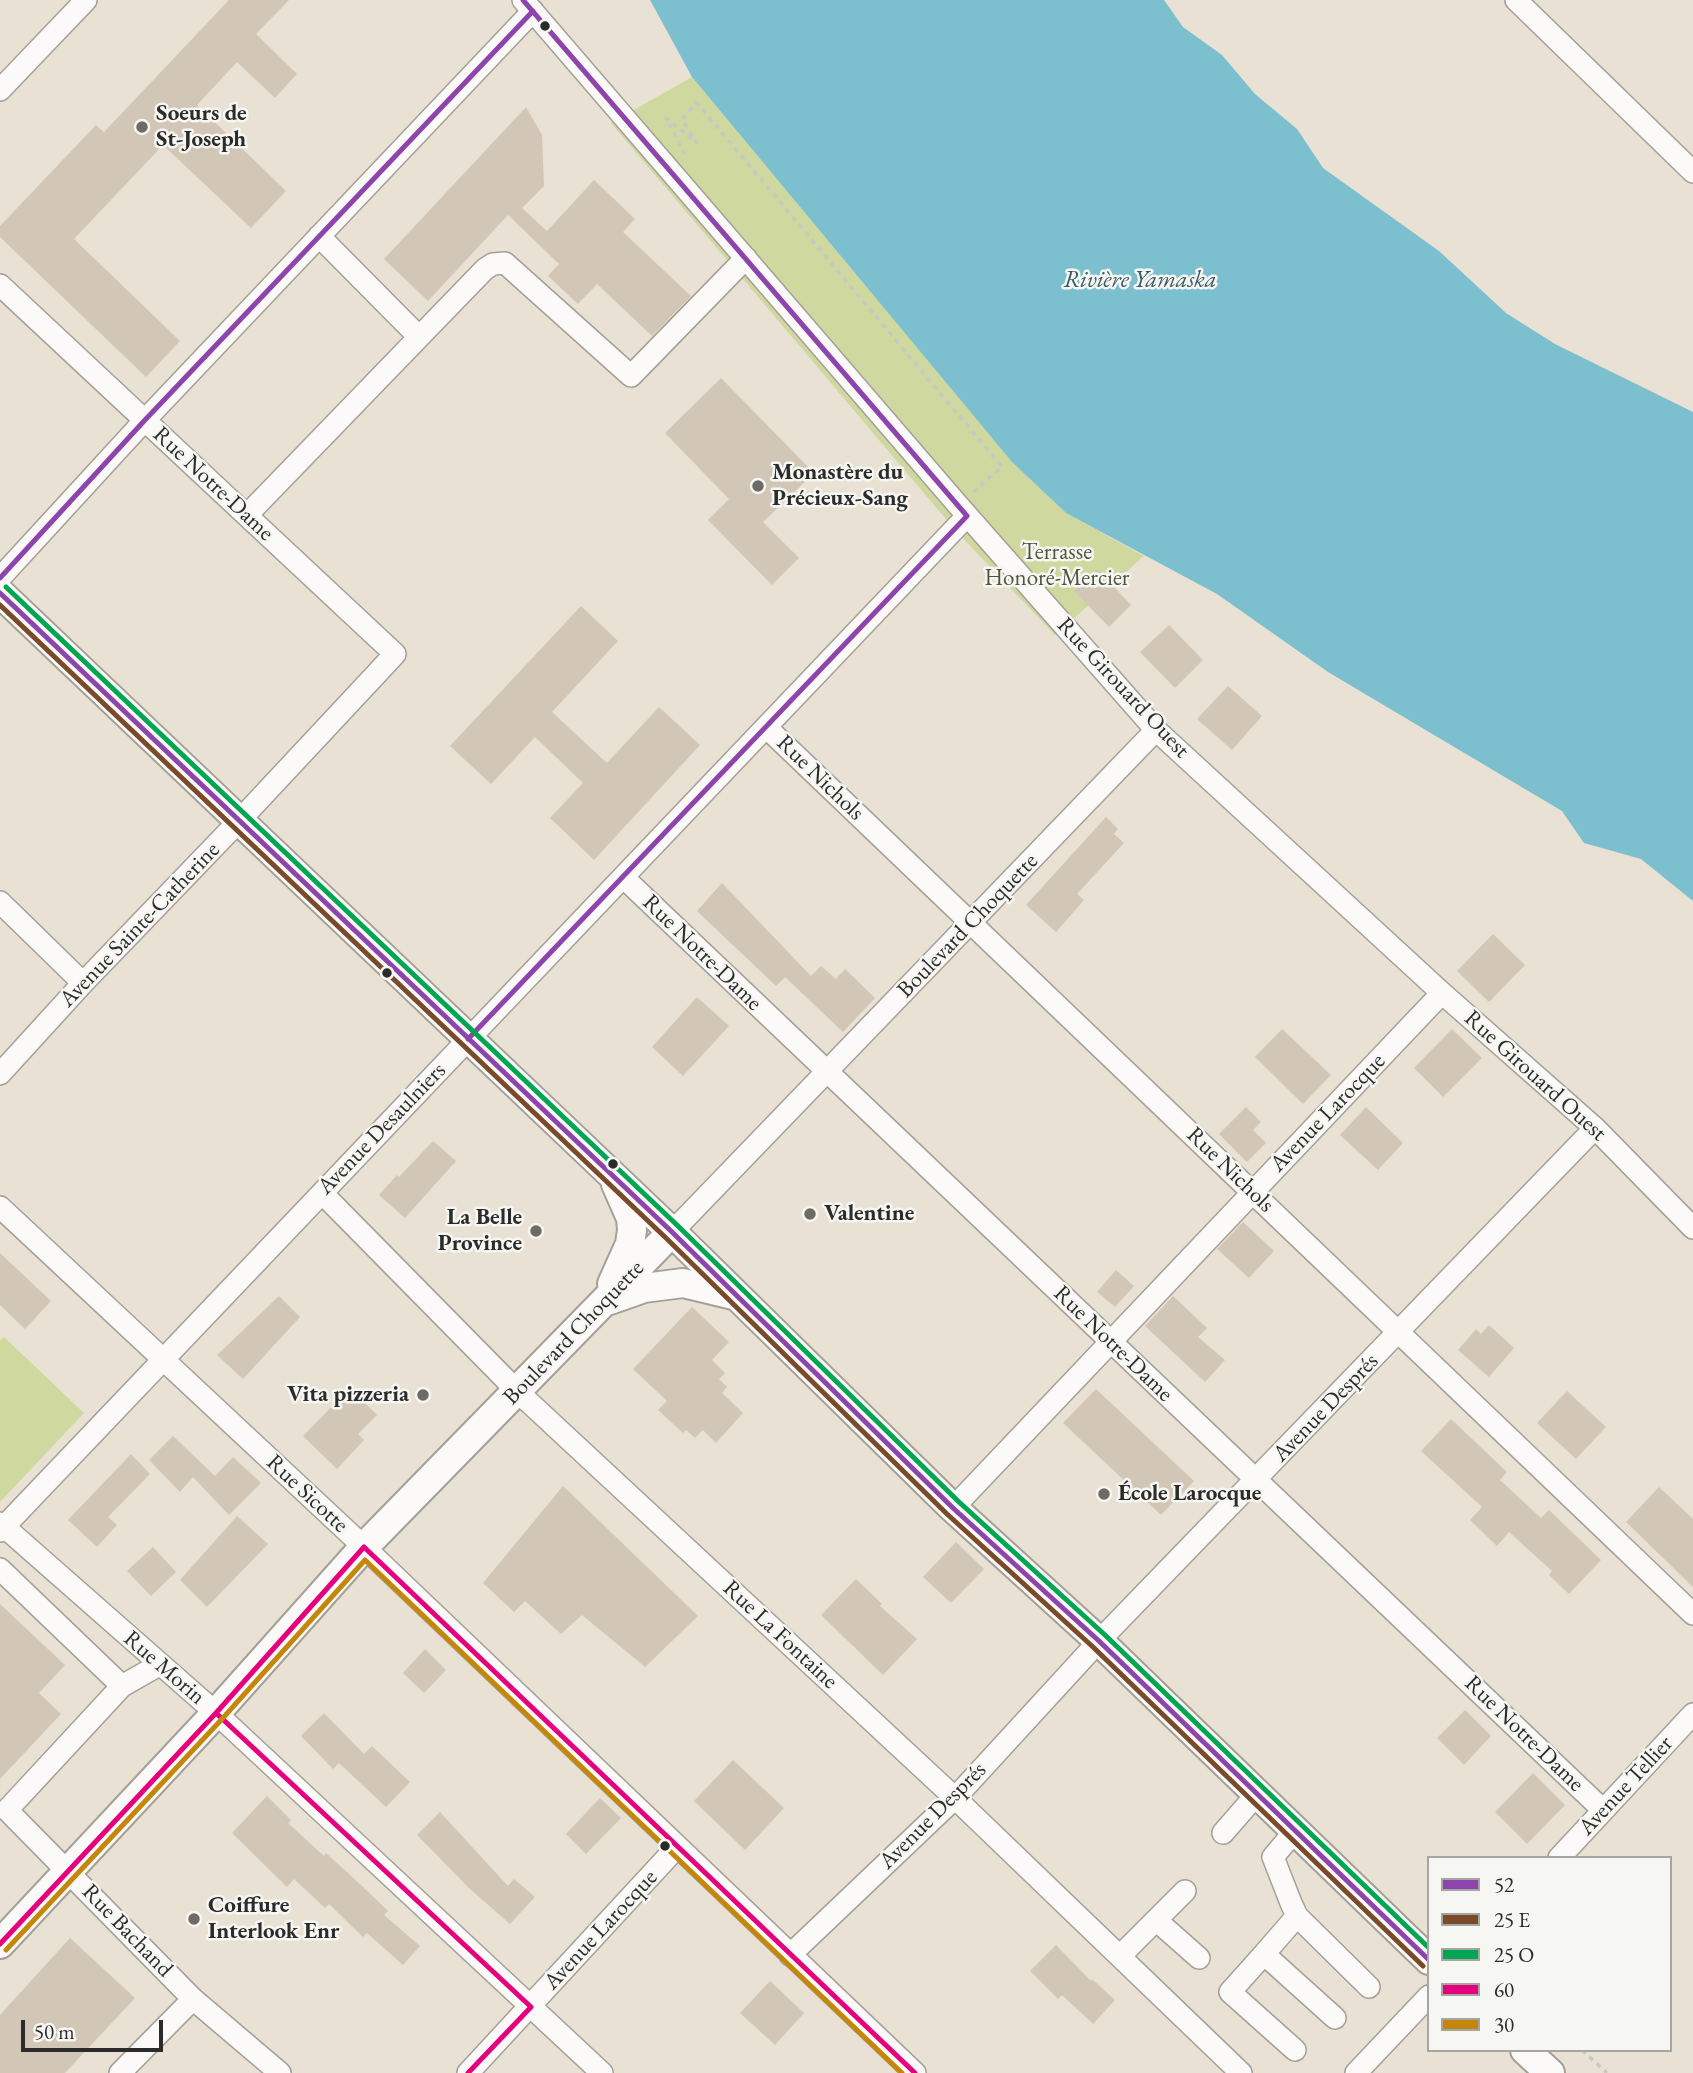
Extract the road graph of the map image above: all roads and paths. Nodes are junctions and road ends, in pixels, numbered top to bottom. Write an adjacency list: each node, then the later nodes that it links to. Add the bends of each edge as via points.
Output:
1 (86, 0): 4 (street)
2 (1516, 0): 6 (street)
3 (528, 5): 7 (street); 8 (street, Rue Girouard Ouest)
4 (0, 90)
5 (674, 145): 12 (path, via 684,153 666,118 697,143 682,119 697,103 1002,467)
6 (1693, 172)
7 (319, 236): 10 (street); 11 (street)
8 (746, 258): 10 (street, via 631,376 505,263 485,269); 12 (street, Rue Girouard Ouest)
9 (0, 285): 11 (street, Rue Notre-Dame)
10 (419, 337): 13 (street)
11 (145, 420): 13 (street, Rue Notre-Dame); 14 (street)
12 (963, 510): 17 (street, Avenue Desaulniers); 18 (street, Rue Girouard Ouest)
13 (247, 515): 16 (street, Rue Notre-Dame)
14 (0, 578)
15 (0, 593): 19 (main road)
16 (395, 654): 19 (street, Avenue Sainte-Catherine)
17 (766, 727): 20 (street, Avenue Desaulniers); 22 (street, Rue Nichols)
18 (1156, 730): 22 (street, Boulevard Choquette); 24 (street, Rue Girouard Ouest)
19 (239, 821): 23 (street, Avenue Sainte-Catherine); 25 (main road)
20 (623, 877): 25 (street, Avenue Desaulniers); 26 (street, Rue Notre-Dame)
21 (0, 902): 23 (street)
22 (971, 923): 26 (street, Boulevard Choquette); 30 (street, Rue Nichols)
23 (83, 983): 27 (street, Avenue Sainte-Catherine)
24 (1442, 993): 28 (street, Rue Girouard Ouest); 30 (street, Avenue Larocque)
25 (468, 1039): 29 (main road); 31 (street, Avenue Desaulniers)
26 (827, 1071): 34 (street, Boulevard Choquette); 38 (street, Rue Notre-Dame)
27 (0, 1074)
28 (1595, 1128): 33 (street, Rue Girouard Ouest); 37 (street, Avenue Després)
29 (608, 1171): 34 (main road); 36 (main road, via 622,1194 632,1230)
30 (1253, 1192): 37 (street, Rue Nichols); 38 (street, Avenue Larocque)
31 (321, 1193): 39 (street, Avenue Desaulniers); 40 (street, Rue La Fontaine)
32 (0, 1207): 39 (street, Rue Sicotte)
33 (1693, 1228)
34 (672, 1232): 35 (main road); 36 (main road, Boulevard Choquette)
35 (738, 1296): 36 (main road, via 683,1283 644,1288); 42 (main road)
36 (604, 1303): 40 (main road, Boulevard Choquette)
37 (1399, 1332): 41 (street, Avenue Després); 46 (street, Rue Nichols)
38 (1111, 1342): 41 (street, Rue Notre-Dame); 42 (street, Avenue Larocque)
39 (163, 1359): 43 (street, Avenue Desaulniers); 44 (street, Rue Sicotte)
40 (518, 1392): 44 (main road, Boulevard Choquette); 53 (street, Rue La Fontaine)
41 (1256, 1480): 47 (street, Avenue Després); 54 (street, Rue Notre-Dame)
42 (953, 1508): 47 (main road)
43 (1, 1527): 48 (street, Rue Morin)
44 (364, 1547): 50 (main road, Boulevard Choquette); 57 (street, Rue Sicotte)
45 (0, 1569): 49 (street)
46 (1693, 1614)
47 (1099, 1641): 52 (main road); 53 (street, Avenue Després)
48 (159, 1665): 49 (street); 50 (street, Rue Morin)
49 (121, 1686): 59 (street, Rue Bachand, via 7,1811)
50 (216, 1713): 59 (main road, Boulevard Choquette); 72 (street, Rue Morin)
51 (1693, 1714): 54 (street, Avenue Tellier)
52 (1257, 1794): 55 (main road); 56 (street)
53 (955, 1798): 65 (street, Avenue Després); 66 (street, Rue La Fontaine)
54 (1603, 1810): 58 (street, Avenue Tellier)
55 (1295, 1831): 61 (street, via 1273,1857); 68 (main road)
56 (1223, 1833)
57 (677, 1847): 65 (street, Rue Sicotte); 72 (street, Avenue Larocque)
58 (1561, 1856)
59 (69, 1871): 63 (main road, Boulevard Choquette); 71 (street, Rue Bachand)
60 (1185, 1891): 62 (street)
61 (1297, 1916): 64 (street); 69 (street)
62 (1156, 1920): 66 (street); 67 (street)
63 (0, 1944)
64 (1265, 1954): 73 (street); 74 (street, via 1230,1992)
65 (790, 1955): 81 (street, Rue Sicotte)
66 (1120, 1956): 82 (street, Rue La Fontaine)
67 (1199, 1958)
68 (1427, 1958)
69 (1369, 1987)
70 (1427, 1998): 83 (street)
71 (193, 1999): 77 (street); 78 (street, Rue Bachand)
72 (531, 2007): 79 (street, Avenue Larocque); 80 (street, Rue Morin)
73 (1335, 2018)
74 (1295, 2050)
75 (1527, 2052): 84 (main road)
76 (1584, 2052): 85 (path)
77 (120, 2073)
78 (280, 2073)
79 (468, 2073)
80 (602, 2073)
81 (915, 2073)
82 (1241, 2073)
83 (1356, 2073)
84 (1550, 2073)
85 (1606, 2073)

